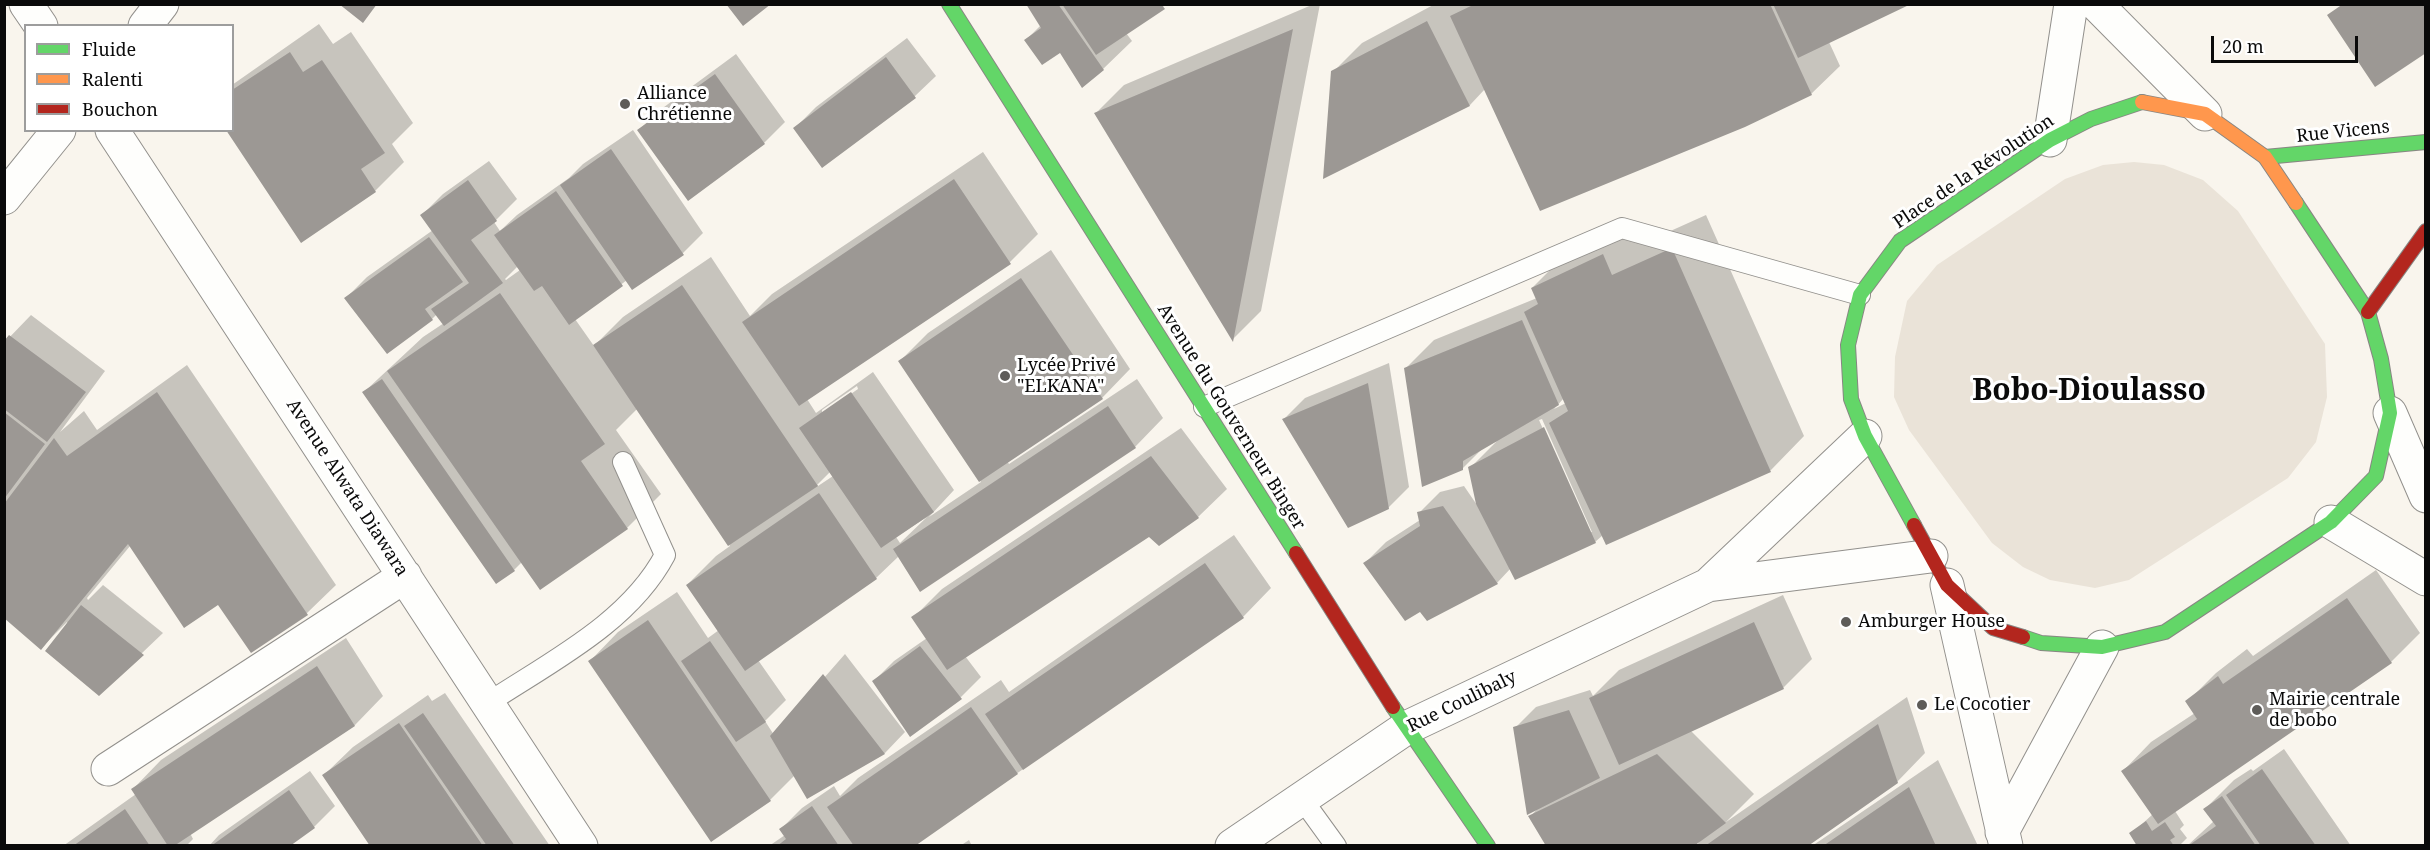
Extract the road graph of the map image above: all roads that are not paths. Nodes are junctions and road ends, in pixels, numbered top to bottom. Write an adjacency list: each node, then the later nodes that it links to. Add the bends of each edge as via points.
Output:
1 (26, 4): 6 (street)
2 (162, 4): 7 (street)
3 (949, 4): 18 (street, Avenue du Gouverneur Binger)
4 (2071, 4): 11 (street)
5 (2096, 4): 8 (street)
6 (40, 24)
7 (147, 24)
8 (2205, 114): 11 (street, Place de la Révolution, via 2142,102 2091,119); 13 (street, Place de la Révolution)
9 (57, 132): 14 (street)
10 (113, 132): 25 (street, Avenue Alwata Diawara)
11 (2050, 140): 16 (street, Place de la Révolution, via 1900,241)
12 (2426, 142): 13 (street, Rue Vicens)
13 (2265, 157): 17 (street, Place de la Révolution)
14 (4, 198)
15 (2426, 231): 17 (street)
16 (1860, 295): 18 (lane, via 1622,228); 20 (street, Place de la Révolution, via 1848,345 1851,399)
17 (2368, 312): 19 (street, Place de la Révolution)
18 (1204, 407): 31 (street, Avenue du Gouverneur Binger)
19 (2390, 413): 22 (street); 23 (street, Place de la Révolution, via 2376,476)
20 (1865, 436): 24 (street, Place de la Révolution); 27 (street)
21 (623, 462): 30 (lane, via 665,555 654,576 592,635)
22 (2426, 496)
23 (2331, 522): 26 (street); 29 (street, Place de la Révolution, via 2165,632)
24 (1931, 556): 27 (street); 28 (street, Place de la Révolution)
25 (405, 576): 30 (street, Avenue Alwata Diawara); 32 (street)
26 (2426, 579)
27 (1708, 585): 31 (street, Rue Coulibaly)
28 (1947, 585): 29 (street, Place de la Révolution, via 1993,628 2042,643); 34 (street)
29 (2102, 647): 34 (street)
30 (488, 703): 35 (street, Avenue Alwata Diawara)
31 (1406, 728): 33 (street, Rue Coulibaly); 38 (street, Avenue du Gouverneur Binger)
32 (108, 770)
33 (1302, 799): 36 (street, Rue Coulibaly); 37 (lane)
34 (2004, 839)
35 (581, 846)
36 (1232, 846)
37 (1336, 846)
38 (1488, 846)

